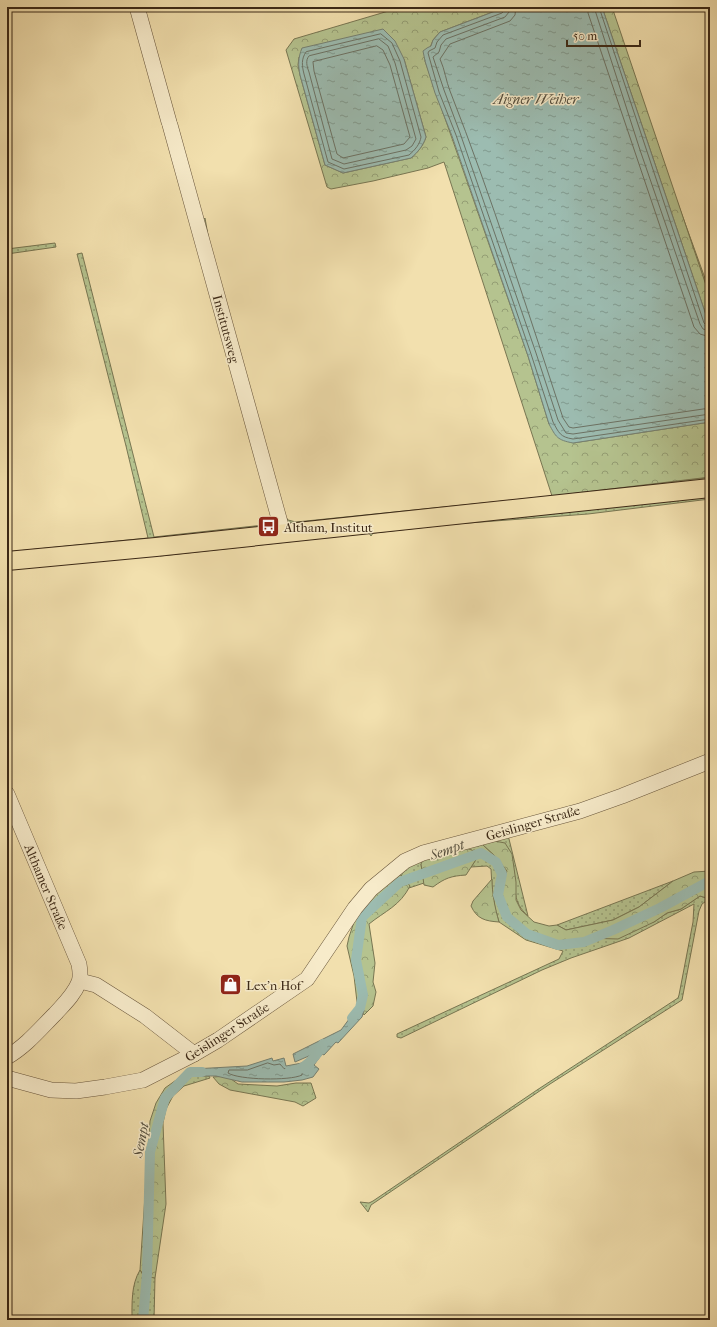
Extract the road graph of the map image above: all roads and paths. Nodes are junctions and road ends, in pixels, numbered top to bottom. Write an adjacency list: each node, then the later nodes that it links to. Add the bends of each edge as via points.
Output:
1 (137, 7): 3 (street, Institutsweg)
2 (710, 488): 3 (main road)
3 (283, 533): 4 (main road)
4 (7, 561)
5 (710, 761): 8 (street, Geislinger Straße, via 580,810 423,853 404,861 371,889 355,908 307,979)
6 (7, 794): 7 (street, Althamer Straße, via 79,964)
7 (80, 981): 8 (street, via 96,985 146,1016); 9 (street, via 72,996 29,1041)
8 (194, 1054): 10 (street, Geislinger Straße, via 143,1080 105,1087 51,1090)
9 (7, 1057)
10 (7, 1078)

